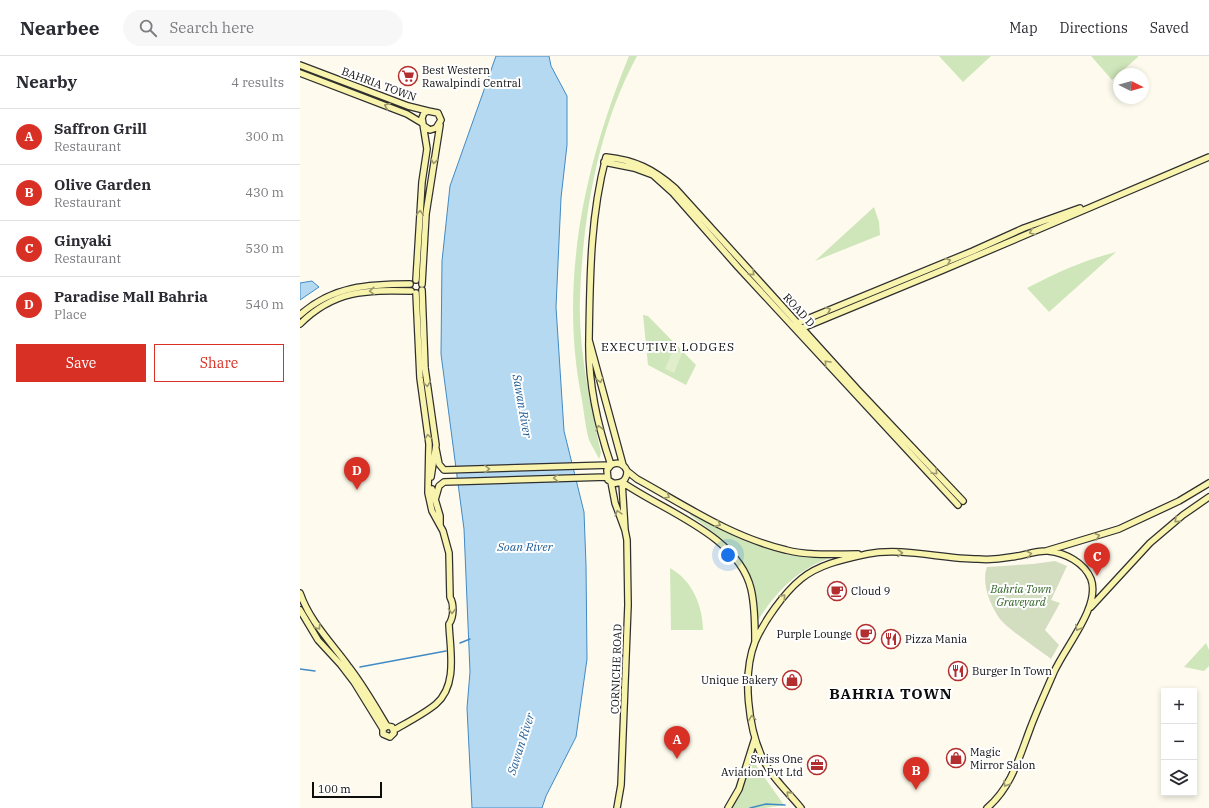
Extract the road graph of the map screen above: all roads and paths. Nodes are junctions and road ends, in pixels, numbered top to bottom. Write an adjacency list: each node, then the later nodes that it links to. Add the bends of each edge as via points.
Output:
1 (300, 65): 3 (main road, BAHRIA TOWN, via 408,106)
2 (300, 73): 5 (main road, BAHRIA TOWN, one-way to 2, via 407,114)
3 (428, 111): 4 (main road, via 438,113); 5 (main road, via 422,116)
4 (440, 122): 5 (main road, via 433,129); 10 (main road, one-way to 10, via 428,200)
5 (423, 125): 8 (main road, one-way to 5, via 422,182 427,149)
6 (1209, 157): 7 (main road)
7 (1093, 205): 14 (main road, one-way to 7, via 1024,228); 15 (main road, one-way to 15)
8 (416, 280): 9 (main road); 10 (main road)
9 (410, 284): 11 (main road); 12 (main road, via 374,284 344,289 316,303)
10 (422, 287): 11 (main road); 18 (main road, one-way to 18, via 425,368)
11 (413, 292): 13 (main road, one-way to 13, via 380,290 343,296 319,307); 29 (main road, one-way to 11, via 432,511 428,493 429,444 420,378)
12 (300, 315)
13 (300, 324)
14 (795, 324): 15 (main road, ROAD D); 16 (main road, ROAD D, via 660,181 653,175 605,160 593,218)
15 (799, 329): 28 (main road, ROAD D)
16 (589, 340): 17 (main road, one-way to 16, via 593,401); 21 (main road, one-way to 21)
17 (605, 447): 19 (main road, via 605,456); 20 (main road)
18 (436, 449): 19 (main road, one-way to 19, via 440,467 444,470); 27 (main road, via 431,476 432,495)
19 (597, 464): 20 (main road)
20 (611, 465): 21 (main road); 23 (main road, via 607,470)
21 (622, 465): 22 (main road)
22 (627, 471): 24 (main road); 32 (main road, one-way to 32, via 717,524 757,542 817,554)
23 (609, 479): 24 (main road, via 616,484); 27 (main road, one-way to 27, via 595,477 448,482 439,486); 30 (main road, one-way to 23)
24 (622, 482): 30 (main road); 36 (main road, via 711,534 739,564 751,589)
25 (1209, 483): 31 (main road, one-way to 25, via 1119,529 1179,501)
26 (1209, 497): 34 (main road, one-way to 34, via 1150,543)
27 (435, 500): 29 (main road)
28 (960, 503)
29 (440, 525): 38 (main road, one-way to 38, via 450,553 450,679 446,691 437,703)
30 (625, 530): 41 (main road, CORNICHE ROAD, via 628,604 621,786)
31 (1046, 551): 32 (main road, one-way to 31, via 911,553 980,560); 34 (main road, via 1072,558 1084,568 1091,578 1094,592)
32 (869, 554): 36 (main road, one-way to 32, via 780,600 802,578 823,566)
33 (300, 593): 37 (main road, one-way to 37, via 314,621 358,678)
34 (1090, 608): 40 (main road, one-way to 40, via 1057,667 1030,728 1018,766)
35 (300, 610): 37 (main road, via 318,640 341,664)
36 (755, 642): 39 (main road, one-way to 36, via 748,690)
37 (385, 728): 38 (main road, via 390,726); 38 (main road, via 383,734 387,737 393,735)
38 (394, 730)
39 (755, 738): 42 (main road, via 739,789); 43 (main road, one-way to 39, via 764,761)
40 (995, 801): 44 (main road); 45 (main road)
41 (617, 808)
42 (728, 808)
43 (801, 808)
44 (987, 808)
45 (993, 808)

